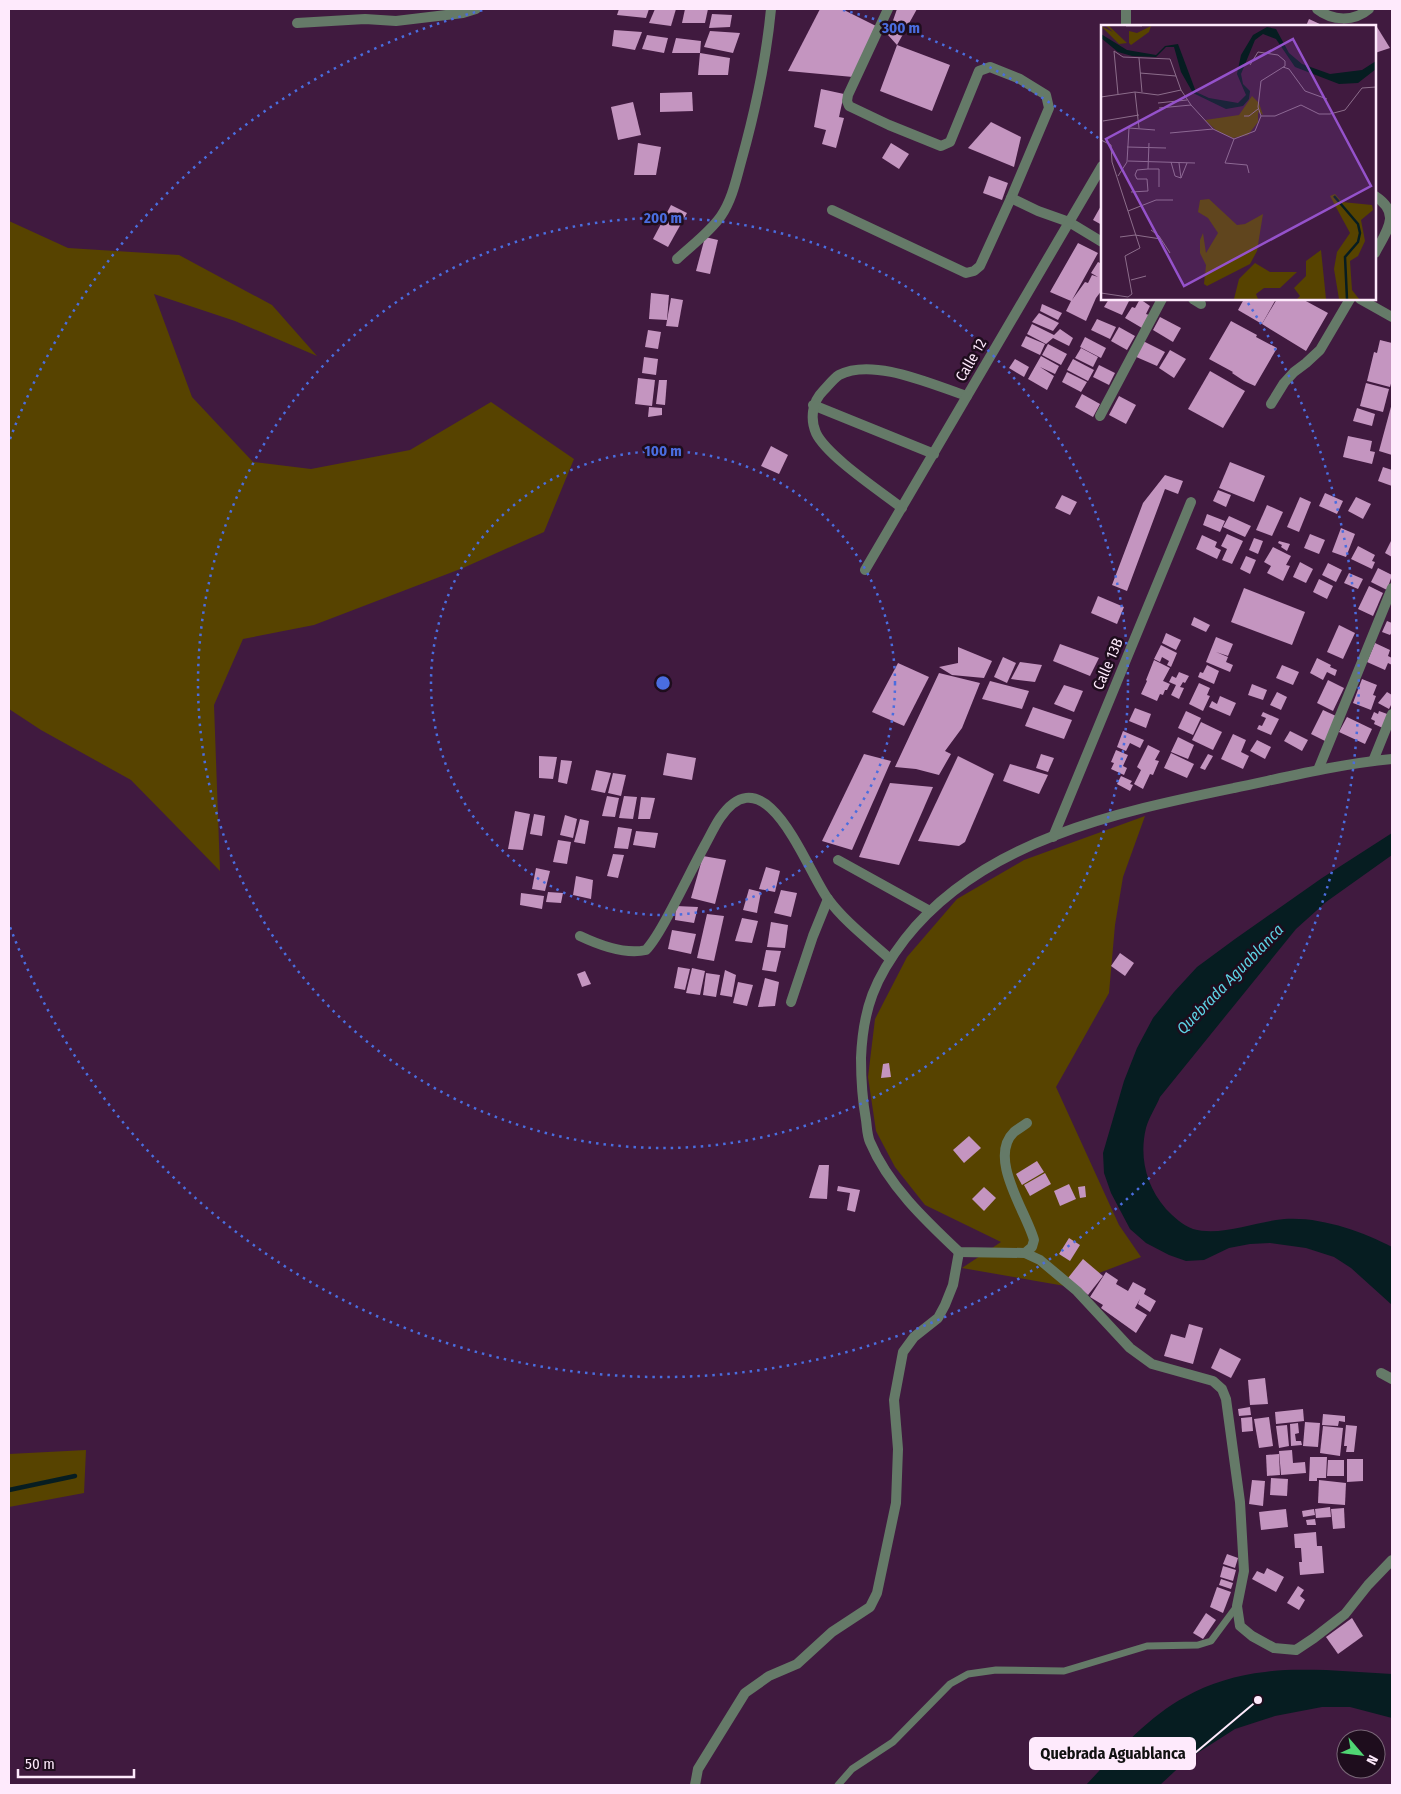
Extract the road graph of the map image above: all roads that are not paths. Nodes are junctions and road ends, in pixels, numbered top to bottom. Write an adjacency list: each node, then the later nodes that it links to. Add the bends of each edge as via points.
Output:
1 (440, 9): 7 (street)
2 (476, 9): 7 (street)
3 (771, 9): 17 (street, via 760,84 730,198 721,216)
4 (888, 9): 11 (street, via 848,95 849,106 941,146 950,142 979,71 985,68 1020,79 1046,95 1049,108)
5 (1317, 9): 6 (street, via 1335,18 1353,18)
6 (1369, 9)
7 (434, 17): 8 (street)
8 (298, 23)
9 (1101, 168): 14 (street, Calle 12)
10 (1376, 197): 13 (street, via 1387,203)
11 (1010, 198): 12 (street, via 980,266 966,273); 14 (street)
12 (832, 210)
13 (1392, 213): 16 (street, via 1390,226)
14 (1069, 222): 15 (street); 22 (street, Calle 12)
15 (1101, 241)
16 (1376, 251)
17 (677, 259)
18 (1161, 300): 25 (street)
19 (1349, 300): 24 (street, via 1320,350 1284,383)
20 (1362, 300): 21 (street)
21 (1392, 316)
22 (967, 396): 23 (street, via 880,369 855,370 838,376); 26 (street, Calle 12)
23 (813, 404): 26 (street); 28 (street, via 816,433 824,445)
24 (1271, 404)
25 (1100, 416)
26 (934, 454): 28 (street, Calle 12)
27 (1191, 502): 35 (street, Calle 13B)
28 (902, 508): 29 (street, Calle 12)
29 (865, 570)
30 (1392, 588): 34 (street)
31 (1392, 714): 33 (street)
32 (1392, 759): 33 (street)
33 (1373, 761): 34 (street)
34 (1318, 770): 35 (street, via 1144,806)
35 (1052, 837): 38 (street, via 983,870)
36 (838, 860): 38 (street)
37 (828, 899): 39 (street, via 796,839 777,814 760,800 747,797 734,802 720,819 646,950 636,952 594,943); 40 (street); 41 (street)
38 (930, 911): 40 (street)
39 (580, 936)
40 (890, 959): 43 (street, via 875,986 866,1012 862,1041 861,1088 869,1140 890,1178 934,1229)
41 (791, 1002)
42 (1027, 1124): 44 (street, via 1013,1133 1004,1160 1034,1240)
43 (959, 1252): 44 (street); 49 (street, via 953,1285 938,1318 914,1337 903,1352 894,1400 898,1449 896,1503 877,1593 870,1607 832,1632 798,1664 769,1676 745,1693 698,1769)
44 (1025, 1253): 48 (street, via 1040,1260 1077,1292 1130,1348 1152,1364 1213,1381 1222,1389 1240,1502 1244,1571)
45 (1381, 1373): 46 (street)
46 (1392, 1379)
47 (1392, 1560): 48 (street, via 1345,1614 1296,1650 1274,1648 1252,1636 1240,1626)
48 (1237, 1606): 50 (lane, via 1211,1641 1198,1645 1148,1646 1064,1671 996,1670 968,1674 950,1684 893,1742 852,1769)
49 (695, 1785)
50 (838, 1785)

